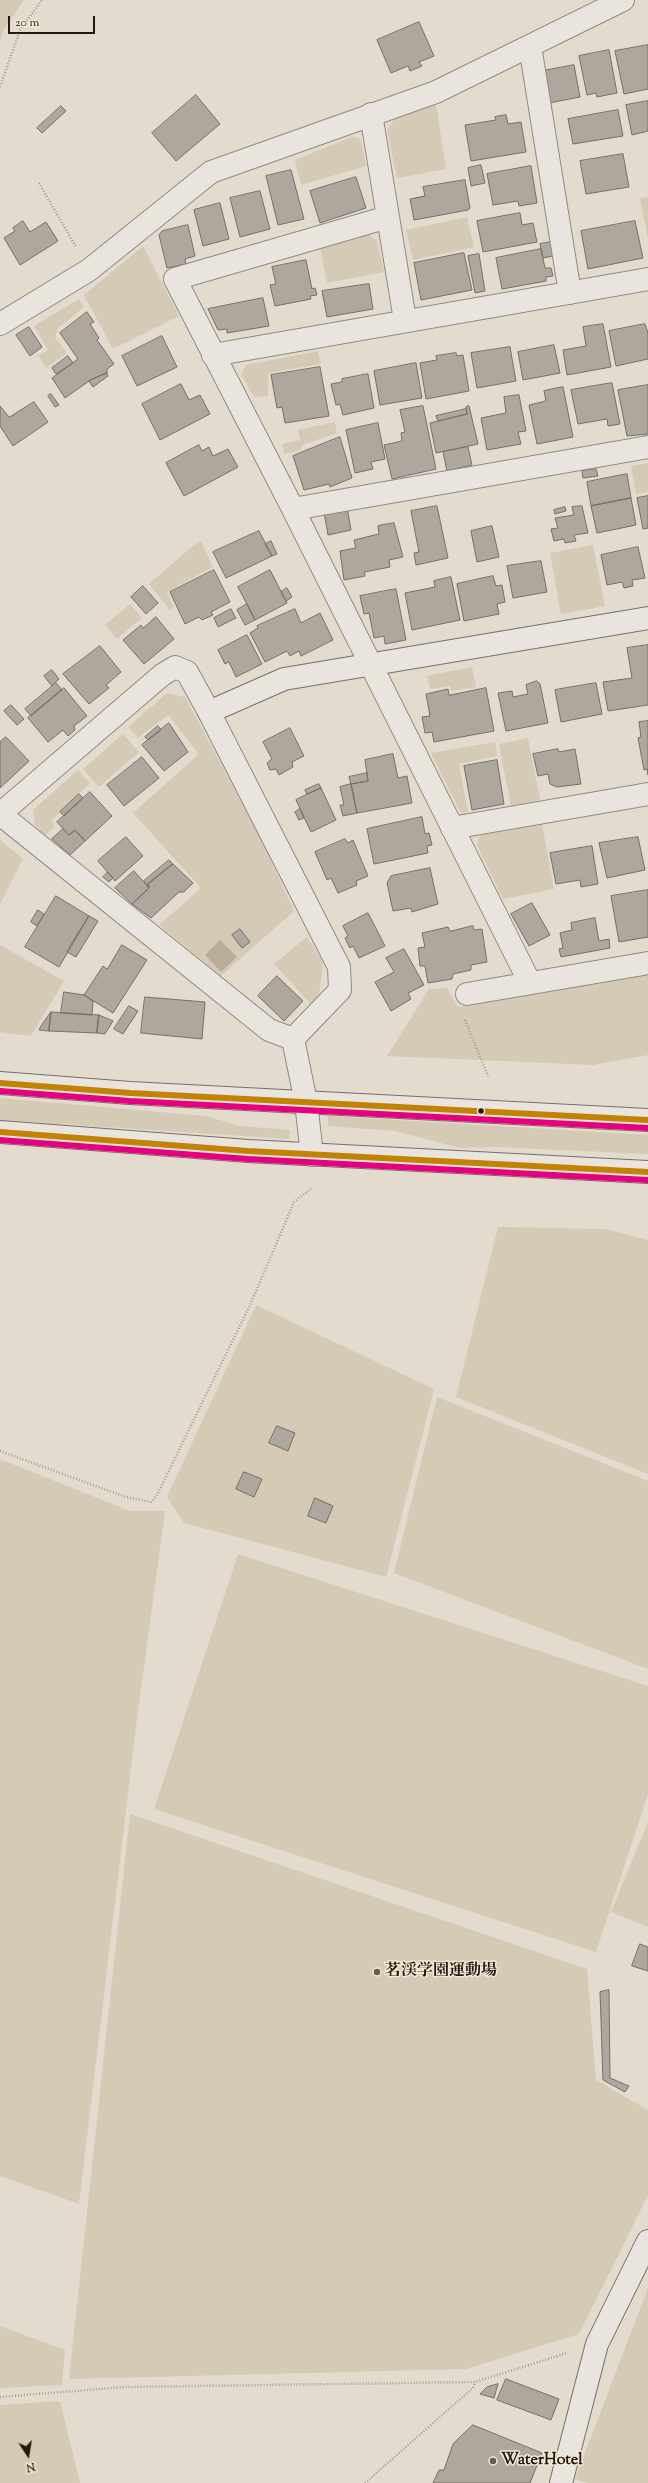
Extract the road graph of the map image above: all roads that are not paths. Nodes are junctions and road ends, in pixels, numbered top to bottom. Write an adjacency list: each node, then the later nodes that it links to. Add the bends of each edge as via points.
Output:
1 (623, 0): 2 (street)
2 (530, 46): 3 (street, via 436,92); 6 (street)
3 (371, 114): 4 (street); 8 (street, via 211,172 89,270)
4 (388, 217): 7 (street); 9 (street, via 175,279)
5 (648, 279): 6 (street)
6 (570, 293): 7 (street)
7 (405, 320): 9 (street)
8 (0, 324)
9 (213, 355): 11 (street)
10 (648, 447): 11 (street)
11 (292, 509): 13 (street)
12 (648, 618): 13 (street)
13 (369, 664): 14 (street, via 284,679); 17 (street)
14 (209, 712): 16 (street, via 186,672 175,667 162,675); 21 (street, via 339,967 340,990)
15 (648, 794): 17 (street)
16 (0, 814): 21 (street, via 269,1030)
17 (452, 828): 19 (street)
18 (648, 963): 19 (street)
19 (530, 983): 20 (street)
20 (467, 994)
21 (293, 1039): 23 (street)
22 (0, 1083): 23 (street)
23 (306, 1102): 24 (street); 26 (street)
24 (648, 1120)
25 (0, 1132): 26 (street)
26 (312, 1155): 27 (street)
27 (648, 1172)
28 (648, 2241): 29 (street, via 597,2344)
29 (560, 2483)

